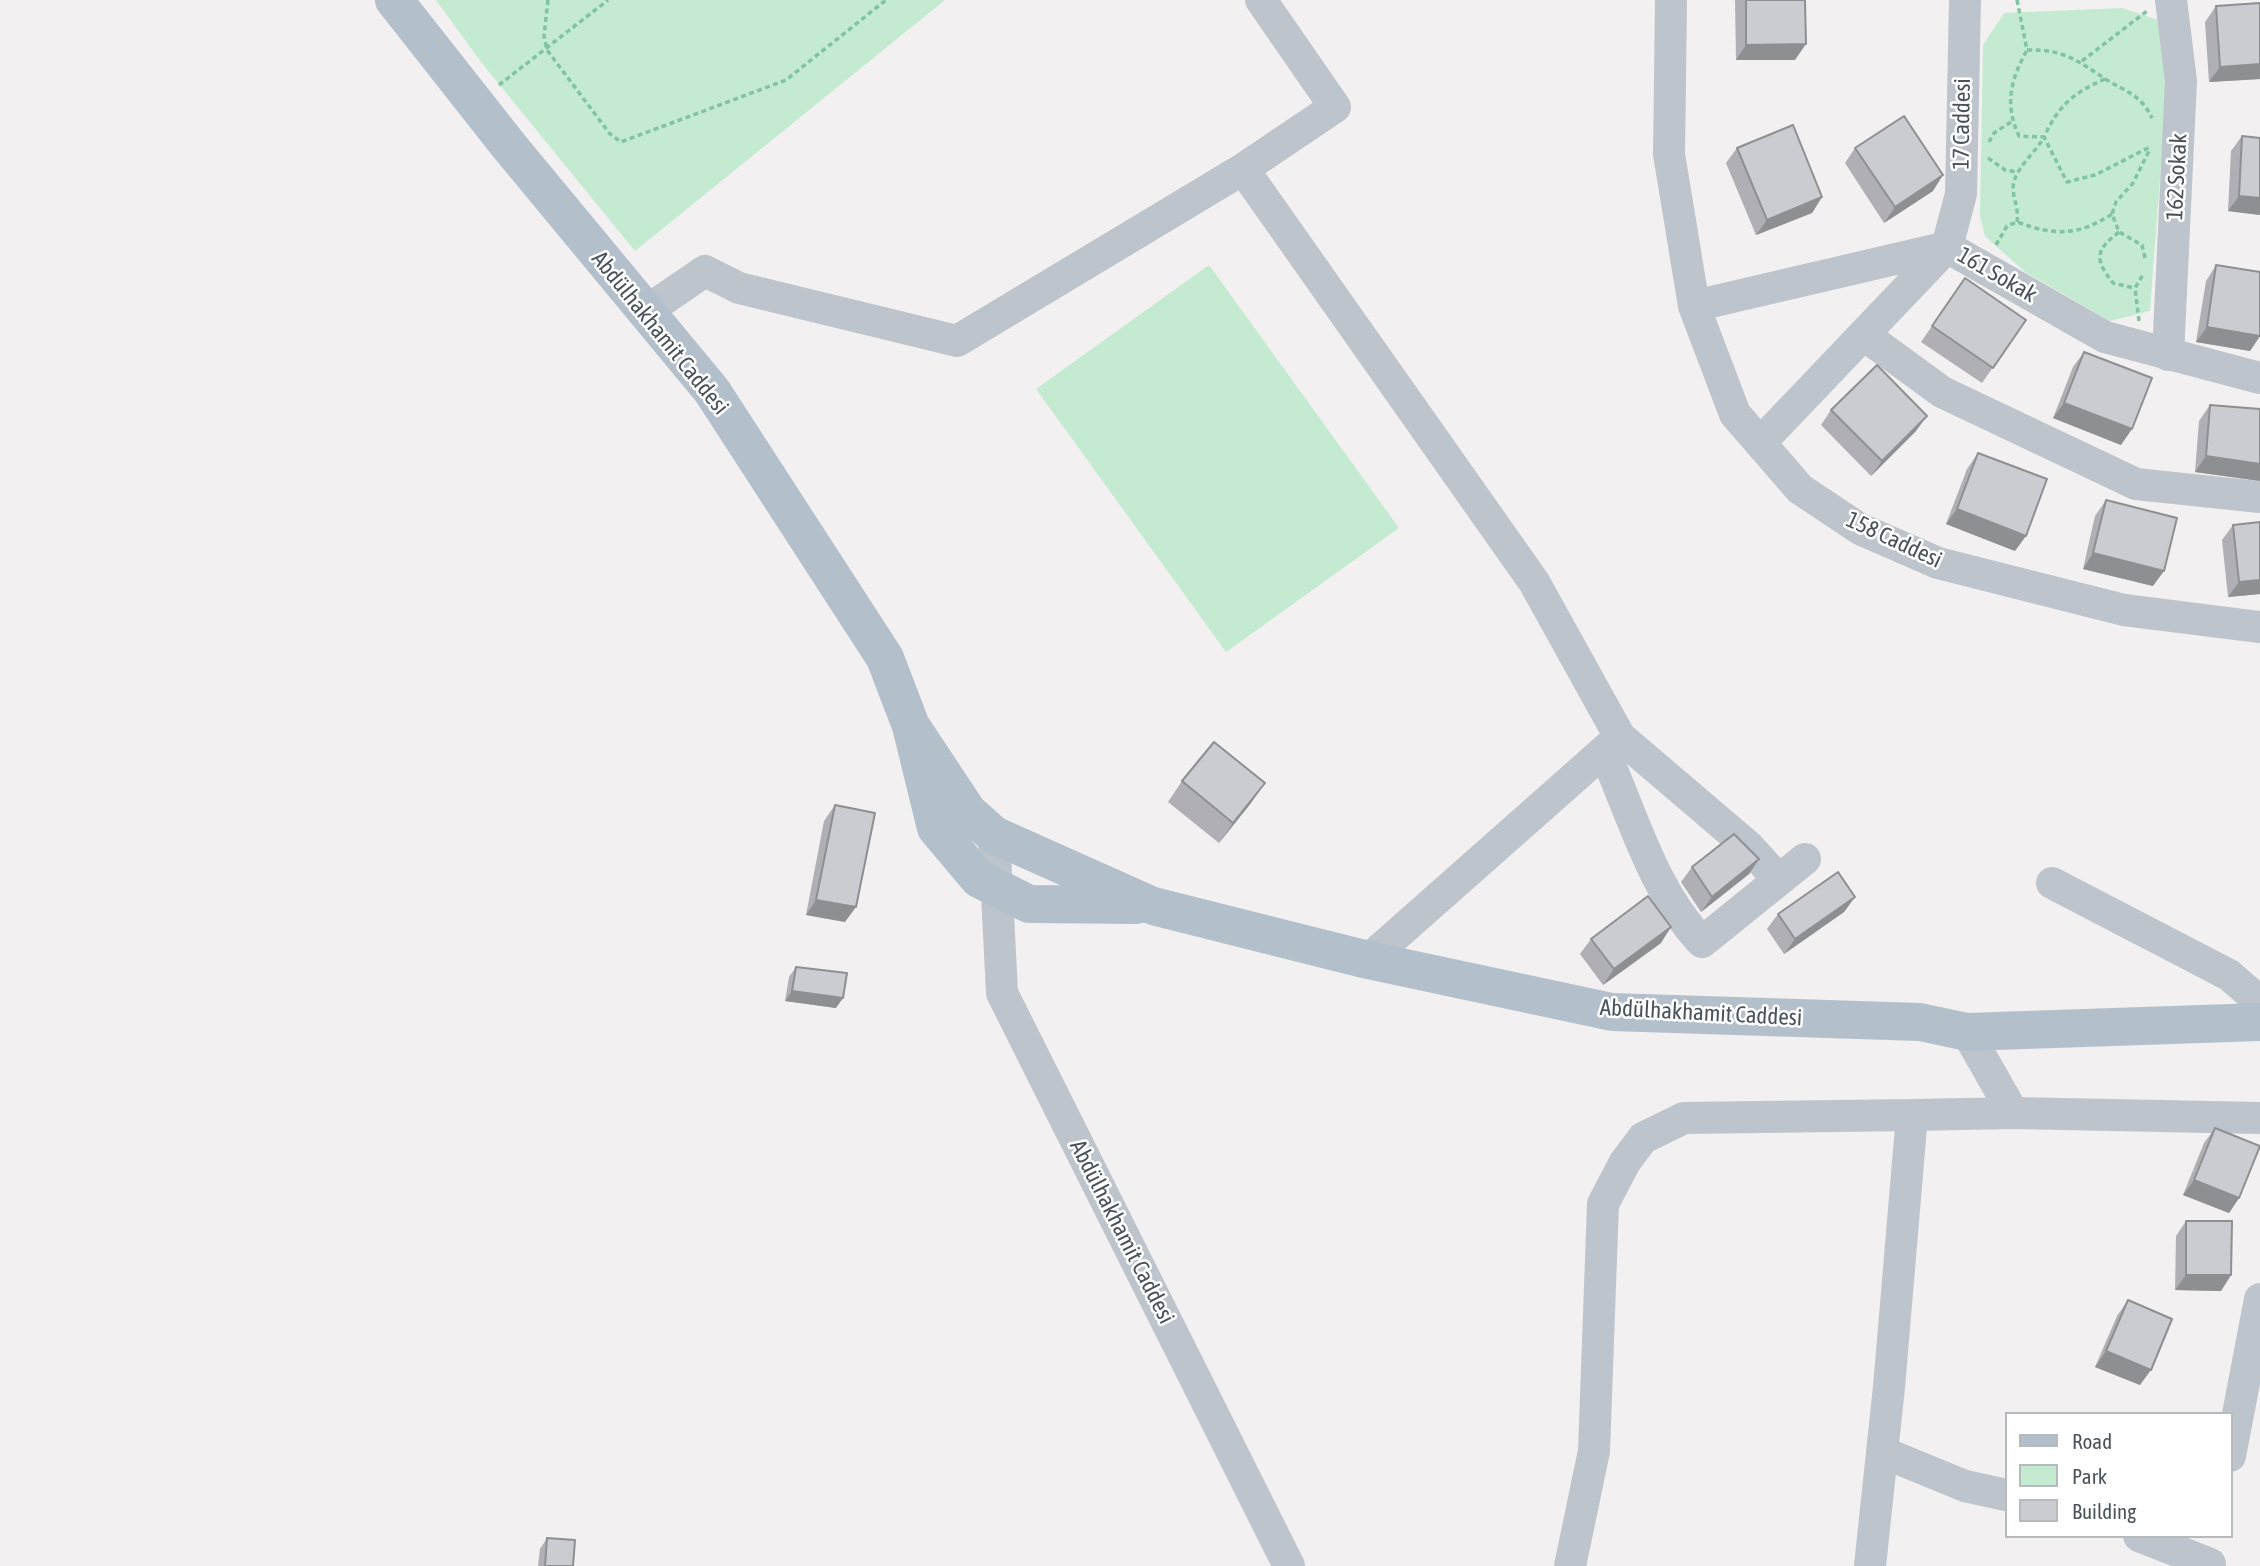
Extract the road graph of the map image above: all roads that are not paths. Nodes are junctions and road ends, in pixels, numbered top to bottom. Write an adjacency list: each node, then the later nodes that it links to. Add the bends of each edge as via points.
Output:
1 (394, 0): 9 (main road, Abdülhakhamit Caddesi)
2 (1261, 0): 6 (street, via 1335,107)
3 (1671, 0): 8 (street, 158 Caddesi, via 1669,154)
4 (1965, 0): 7 (street, 17 Caddesi, via 1961,194)
5 (2164, 2): 11 (street, 162 Sokak, via 2181,81)
6 (1243, 169): 9 (street, via 957,341 739,288 705,271); 16 (street, via 1534,582)
7 (1947, 247): 8 (street); 10 (street, 161 Sokak); 11 (street, 161 Sokak, via 2105,337)
8 (1694, 306): 13 (street, 158 Caddesi, via 1735,414)
9 (645, 312): 17 (main road, Abdülhakhamit Caddesi, via 712,391 885,658 911,726)
10 (1864, 335): 13 (street, 161 Sokak); 14 (street, via 1942,392 2136,484)
11 (2155, 351): 12 (street, 161 Sokak)
12 (2260, 378)
13 (1761, 442): 15 (street, 158 Caddesi, via 1800,489 1860,529 1938,563 2124,610)
14 (2260, 497)
15 (2260, 626)
16 (1612, 744): 19 (street, via 1749,847); 19 (street, via 1661,887 1702,942); 23 (street)
17 (966, 825): 21 (street, Abdülhakhamit Caddesi); 21 (main road, Abdülhakhamit Caddesi, via 979,879); 22 (main road, Abdülhakhamit Caddesi)
18 (1805, 859): 19 (street)
19 (1779, 880)
20 (2052, 883): 24 (street, via 2229,975)
21 (994, 888): 22 (main road, Abdülhakhamit Caddesi, via 1029,904); 36 (street, Abdülhakhamit Caddesi, via 1002,993)
22 (1153, 905): 23 (main road, Abdülhakhamit Caddesi)
23 (1367, 960): 26 (main road, Abdülhakhamit Caddesi, via 1612,1012 1920,1022)
24 (2260, 1002)
25 (2260, 1022): 26 (main road, Abdülhakhamit Caddesi)
26 (1967, 1032): 27 (street)
27 (2013, 1113): 28 (street); 29 (street)
28 (1912, 1115): 32 (street); 37 (street, via 1684,1118 1643,1138 1603,1204 1594,1451)
29 (2260, 1118)
30 (2260, 1299): 31 (street)
31 (2232, 1446)
32 (1882, 1452): 33 (street, via 1965,1486); 38 (street)
33 (2004, 1495)
34 (2147, 1538): 35 (street)
35 (2211, 1555)
36 (1289, 1566)
37 (1570, 1566)
38 (1870, 1566)

